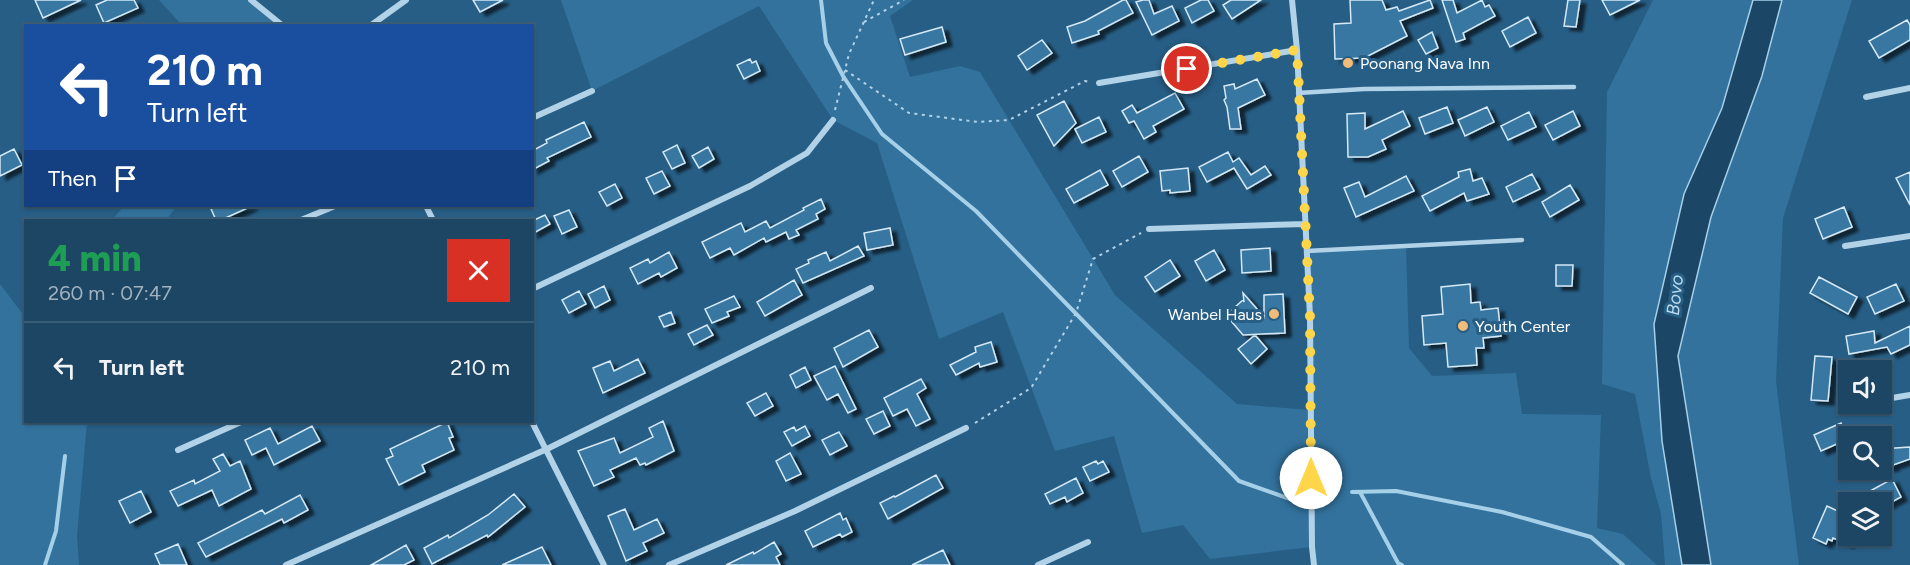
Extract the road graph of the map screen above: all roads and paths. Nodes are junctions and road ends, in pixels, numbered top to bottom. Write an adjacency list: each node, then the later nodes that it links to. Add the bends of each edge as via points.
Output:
1 (406, 0): 8 (street)
2 (874, 0): 6 (path)
3 (904, 0): 6 (path)
4 (1292, 0): 9 (street)
5 (254, 1): 7 (street)
6 (864, 22): 10 (path)
7 (281, 24)
8 (373, 24)
9 (1297, 50): 11 (street); 15 (street)
10 (845, 70): 11 (path, via 909,113 978,122 1009,120 1085,81); 18 (path)
11 (1100, 83)
12 (1574, 87): 15 (lane)
13 (1910, 88): 16 (street)
14 (592, 91): 17 (street)
15 (1298, 93): 21 (street)
16 (1866, 97)
17 (534, 117)
18 (833, 120): 27 (street, via 807,153 750,186)
19 (333, 207): 20 (street)
20 (303, 219)
21 (1305, 224): 22 (street); 26 (street)
22 (1149, 229): 33 (path, via 1093,259 1076,313 1031,388)
23 (1910, 236): 25 (street)
24 (1522, 240): 26 (lane)
25 (1845, 246)
26 (1307, 251): 41 (street)
27 (534, 288)
28 (871, 288): 34 (street)
29 (1910, 395): 30 (street)
30 (1892, 398)
31 (239, 423): 35 (street)
32 (533, 423): 34 (street)
33 (966, 428): 39 (street, via 795,511)
34 (547, 449): 37 (street); 38 (street)
35 (178, 450)
36 (1088, 542): 40 (street)
37 (286, 565)
38 (604, 565)
39 (669, 565)
40 (1038, 565)
41 (1314, 565)

